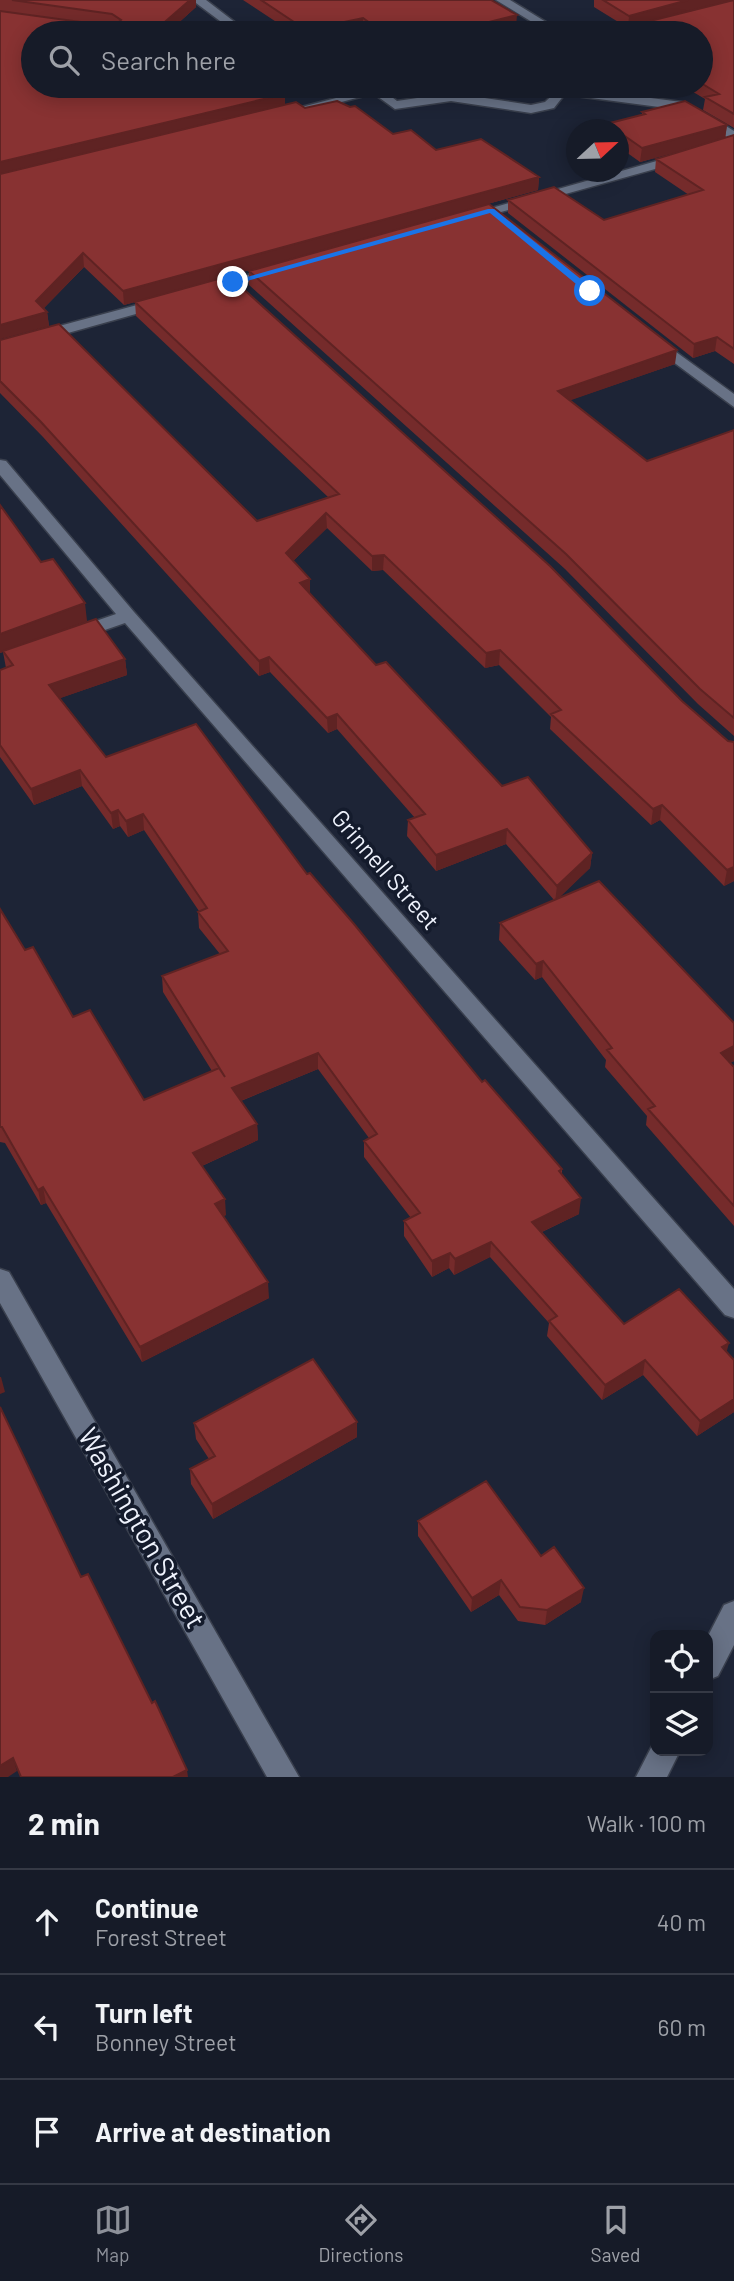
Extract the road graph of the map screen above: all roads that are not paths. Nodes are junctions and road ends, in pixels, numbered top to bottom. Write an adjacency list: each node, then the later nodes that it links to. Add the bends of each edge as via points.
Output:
1 (198, 0): 4 (street)
2 (502, 0): 5 (street)
3 (686, 18): 6 (street)
4 (227, 21)
5 (538, 21)
6 (674, 21)
7 (347, 98): 16 (street)
8 (386, 98): 13 (street)
9 (555, 98): 12 (street, via 549,105 531,109)
10 (622, 98): 14 (street)
11 (668, 98): 14 (street)
12 (472, 100): 13 (street, via 430,99)
13 (395, 105): 15 (street)
14 (682, 106): 17 (street)
15 (371, 111)
16 (269, 117)
17 (734, 137)
18 (734, 143): 19 (street)
19 (491, 210): 20 (street); 21 (street)
20 (452, 221)
21 (511, 226)
22 (285, 268): 23 (street)
23 (233, 282): 24 (street); 26 (street)
24 (253, 300)
25 (643, 332): 27 (street)
26 (0, 347)
27 (734, 402)
28 (0, 465): 29 (street, Grinnell Street)
29 (128, 616): 30 (street); 32 (street, Grinnell Street)
30 (51, 643)
31 (0, 1280): 36 (street, Washington Street)
32 (734, 1307)
33 (734, 1615): 34 (street)
34 (713, 1656)
35 (662, 1756): 37 (street)
36 (284, 1777)
37 (651, 1777)

